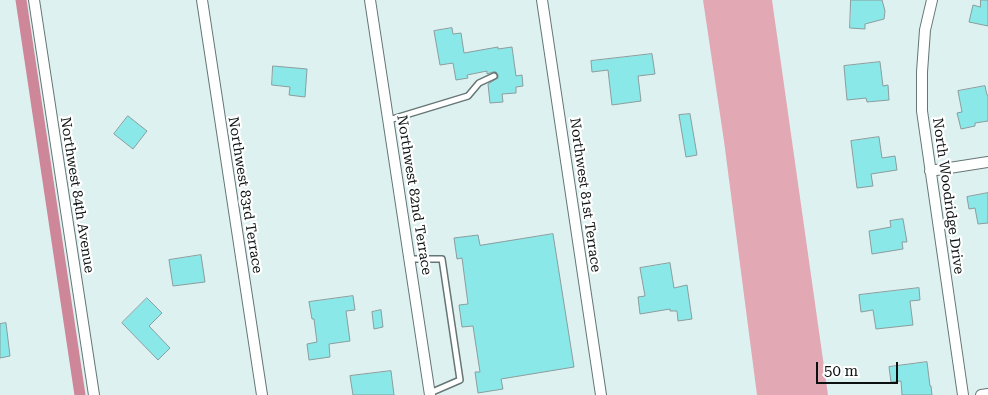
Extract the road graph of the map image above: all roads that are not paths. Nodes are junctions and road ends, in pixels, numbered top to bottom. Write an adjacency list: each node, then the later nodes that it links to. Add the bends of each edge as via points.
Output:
1 (34, 0): 13 (street, Northwest 84th Avenue)
2 (202, 0): 14 (street, Northwest 83rd Terrace)
3 (370, 0): 7 (street, Northwest 82nd Terrace)
4 (542, 0): 15 (street, Northwest 81st Terrace)
5 (932, 0): 9 (street, North Woodridge Drive, via 925,30 922,72 922,111)
6 (494, 76): 7 (lane, via 479,84 468,96)
7 (388, 120): 10 (street, Northwest 82nd Terrace)
8 (988, 162): 9 (street)
9 (930, 171): 16 (street, North Woodridge Drive)
10 (409, 259): 11 (street, Northwest 82nd Terrace); 11 (lane, via 442,259 460,380)
11 (430, 394)
12 (988, 394): 17 (street)
13 (94, 395)
14 (262, 395)
15 (601, 395)
16 (963, 395)
17 (981, 395)

